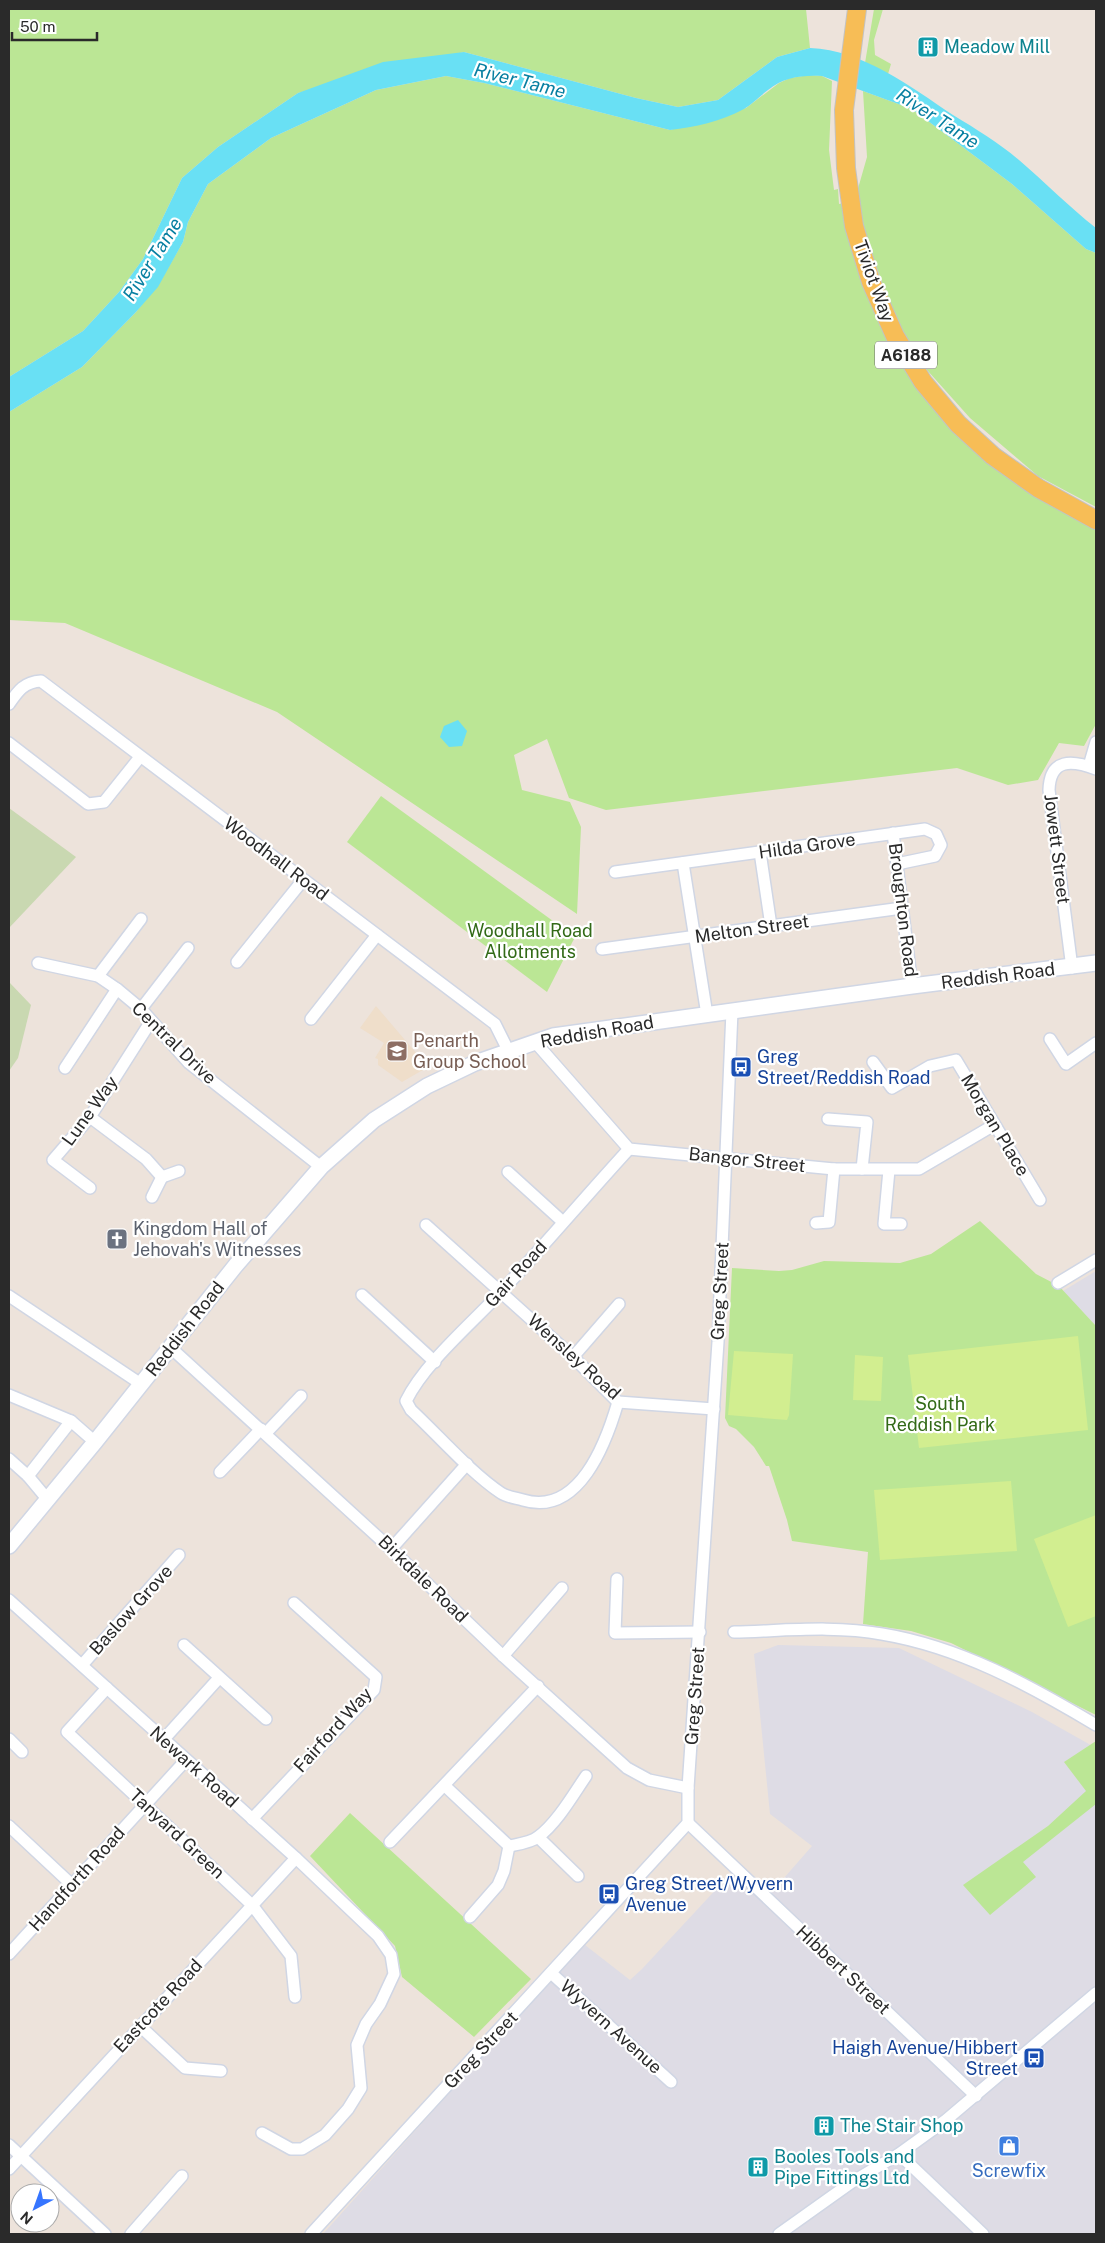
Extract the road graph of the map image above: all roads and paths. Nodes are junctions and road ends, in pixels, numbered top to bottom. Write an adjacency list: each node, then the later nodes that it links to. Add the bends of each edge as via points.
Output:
1 (857, 9): 2 (main road, Tiviot Way / A6188, via 844,110 844,147 854,226 871,282 894,336 923,382 958,424 993,456 1038,488)
2 (1096, 520)
3 (9, 704): 6 (street, Woodhall Road, via 30,681 41,681)
4 (1096, 742): 7 (street)
5 (9, 743): 6 (street, via 88,804 104,802)
6 (140, 757): 13 (street, Woodhall Road)
7 (1092, 767): 24 (street, Jowett Street, via 1065,763 1055,767 1049,777)
8 (893, 834): 9 (street, Hilda Grove); 11 (street, Broughton Road); 11 (street, Hilda Grove, via 925,829 936,834 941,845 935,856)
9 (760, 852): 10 (street, Hilda Grove); 16 (street)
10 (683, 863): 12 (street, Hilda Grove); 18 (street)
11 (897, 864): 14 (street, Broughton Road)
12 (615, 872)
13 (303, 880): 17 (street, Woodhall Road); 21 (street)
14 (902, 908): 16 (street, Melton Street); 26 (street, Broughton Road)
15 (141, 919): 25 (street)
16 (771, 926): 18 (street, Melton Street)
17 (377, 935): 31 (street); 36 (street, Woodhall Road, via 495,1024)
18 (695, 936): 20 (street, Melton Street); 30 (street)
19 (188, 948): 28 (street)
20 (602, 949)
21 (237, 962)
22 (38, 963): 25 (street, Central Drive)
23 (1096, 963): 24 (main road, Reddish Road)
24 (1072, 968): 26 (main road, Reddish Road)
25 (98, 976): 27 (street, Central Drive)
26 (912, 986): 29 (main road, Reddish Road)
27 (117, 989): 28 (street, Central Drive); 38 (street)
28 (142, 1009): 32 (street, Central Drive)
29 (732, 1011): 30 (main road, Reddish Road); 43 (street, Greg Street)
30 (707, 1015): 34 (main road, Reddish Road, via 553,1036)
31 (311, 1019)
32 (151, 1021): 39 (street, Lune Way); 44 (street, Central Drive, via 189,1063)
33 (1050, 1039): 35 (street, via 1066,1064)
34 (536, 1042): 36 (main road, Reddish Road); 42 (street)
35 (1096, 1043)
36 (509, 1052): 44 (main road, Reddish Road, via 474,1063 427,1086 374,1120)
37 (873, 1062): 41 (street, Morgan Place, via 892,1088 930,1066 956,1060)
38 (65, 1068)
39 (90, 1117): 50 (street, via 146,1159); 51 (street, Lune Way, via 53,1160)
40 (828, 1120): 46 (street, via 866,1122)
41 (994, 1125): 48 (street, Bangor Street, via 919,1169); 53 (street, Morgan Place)
42 (629, 1149): 43 (street, Bangor Street); 54 (street, Gair Road)
43 (727, 1158): 45 (street, Bangor Street); 71 (street, Greg Street)
44 (321, 1167): 64 (main road, Reddish Road, via 236,1265)
45 (834, 1169): 46 (street, Bangor Street); 55 (street, via 829,1222)
46 (862, 1169): 48 (street, Bangor Street)
47 (179, 1170): 50 (street)
48 (889, 1170): 56 (street, via 884,1224)
49 (508, 1172): 54 (street)
50 (162, 1177): 52 (street)
51 (90, 1188)
52 (152, 1197)
53 (1040, 1200)
54 (563, 1222): 60 (street, Gair Road)
55 (816, 1223)
56 (901, 1224)
57 (426, 1225): 60 (street, Wensley Road)
58 (1096, 1260): 59 (street)
59 (1058, 1283)
60 (501, 1292): 65 (street, Wensley Road); 66 (street, Gair Road)
61 (362, 1295): 66 (street)
62 (9, 1296): 67 (street)
63 (619, 1304): 65 (street)
64 (171, 1348): 67 (main road, Reddish Road); 73 (street, Birkdale Road)
65 (573, 1357): 70 (street, Wensley Road)
66 (435, 1362): 76 (street, Gair Road, via 406,1401 411,1410)
67 (141, 1384): 74 (main road, Reddish Road)
68 (9, 1395): 72 (street)
69 (301, 1396): 73 (street)
70 (618, 1402): 71 (street, Wensley Road); 76 (street, via 610,1428 586,1474 569,1493 550,1503 528,1502 502,1494)
71 (714, 1409): 87 (street, Greg Street)
72 (70, 1421): 74 (street); 78 (street)
73 (264, 1431): 77 (street); 81 (street, Birkdale Road)
74 (95, 1442): 79 (main road, Reddish Road)
75 (9, 1459): 78 (street)
76 (467, 1464): 81 (street)
77 (220, 1472)
78 (28, 1476): 79 (street)
79 (48, 1500): 80 (main road, Reddish Road)
80 (9, 1546)
81 (391, 1549): 90 (street, Birkdale Road)
82 (179, 1555): 91 (street, Baslow Grove)
83 (617, 1579): 87 (street, via 615,1633)
84 (562, 1588): 90 (street)
85 (9, 1600): 91 (street, Newark Road)
86 (294, 1603): 105 (street, Fairford Way, via 376,1677 374,1690)
87 (700, 1632): 103 (street, Greg Street)
88 (734, 1632): 96 (street, via 839,1630 880,1633 925,1643 987,1666)
89 (184, 1645): 92 (street)
90 (503, 1656): 93 (street, Birkdale Road)
91 (82, 1665): 94 (street, Newark Road)
92 (219, 1678): 95 (street); 98 (street)
93 (538, 1686): 102 (street); 103 (street, Birkdale Road, via 627,1768 649,1780)
94 (107, 1688): 98 (street, Newark Road); 104 (street, Tanyard Green, via 67,1732)
95 (266, 1720)
96 (1096, 1725)
97 (9, 1739): 99 (street)
98 (164, 1739): 100 (street, Newark Road)
99 (22, 1752)
100 (186, 1760): 104 (street, Handforth Road); 105 (street, Newark Road)
101 (586, 1776): 108 (street)
102 (445, 1786): 109 (street); 110 (street)
103 (688, 1788): 106 (street, Greg Street)
104 (145, 1805): 113 (street, Handforth Road); 114 (street, Tanyard Green)
105 (252, 1819): 111 (street, Newark Road)
106 (688, 1823): 117 (street, Greg Street); 123 (street, Hibbert Street)
107 (9, 1826): 113 (street)
108 (538, 1837): 110 (street); 112 (street)
109 (390, 1842)
110 (508, 1846): 115 (street, via 498,1885)
111 (296, 1858): 114 (street, Eastcote Road); 124 (street, Newark Road, via 378,1936 391,1955 394,1974 357,2045 361,2088 348,2109 325,2135 302,2149 291,2148)
112 (578, 1876)
113 (71, 1884): 116 (street, Handforth Road)
114 (252, 1904): 119 (street, Tanyard Green, via 291,1956); 120 (street, Eastcote Road)
115 (470, 1917)
116 (9, 1954)
117 (551, 1973): 122 (street, Wyvern Avenue); 132 (street, Greg Street)
118 (1096, 1993): 123 (street)
119 (295, 1997)
120 (140, 2026): 121 (street, via 185,2068); 127 (street, Eastcote Road)
121 (221, 2071)
122 (671, 2082)
123 (976, 2096): 126 (street)
124 (262, 2134)
125 (9, 2145): 127 (street)
126 (899, 2154): 133 (street, via 852,2182); 134 (street)
127 (21, 2155): 128 (street, Eastcote Road); 130 (street)
128 (9, 2169)
129 (182, 2176): 131 (street)
130 (105, 2234)
131 (131, 2234)
132 (311, 2234)
133 (778, 2234)
134 (983, 2234)

